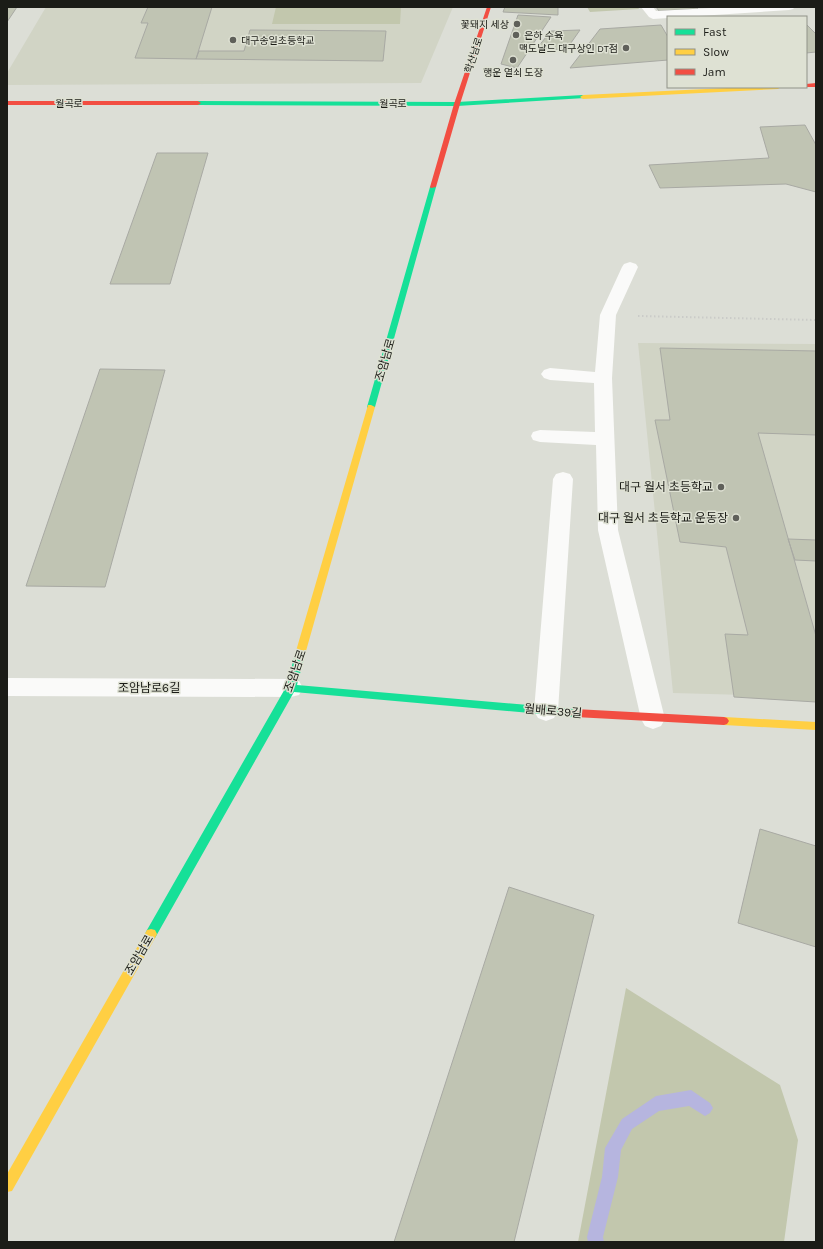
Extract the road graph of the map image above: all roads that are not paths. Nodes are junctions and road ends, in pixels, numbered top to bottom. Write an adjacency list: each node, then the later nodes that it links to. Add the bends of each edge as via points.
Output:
1 (489, 7): 6 (main road, 학산남로)
2 (647, 7): 3 (street, via 653,15)
3 (789, 7)
4 (759, 88): 6 (main road, 월곡로)
5 (7, 103): 6 (main road, 월곡로)
6 (457, 104): 14 (main road, 조암남로)
7 (630, 268): 9 (street, via 608,315)
8 (550, 374): 9 (street)
9 (603, 378): 11 (street)
10 (540, 436): 11 (street)
11 (605, 439): 16 (street, via 608,530)
12 (563, 479): 15 (street)
13 (7, 687): 14 (street, 조암남로6길)
14 (291, 688): 15 (main road, 월배로39길); 18 (main road, 조암남로)
15 (546, 710): 16 (main road, 월배로39길)
16 (653, 719): 17 (main road, 월배로39길)
17 (816, 726)
18 (7, 1186)

